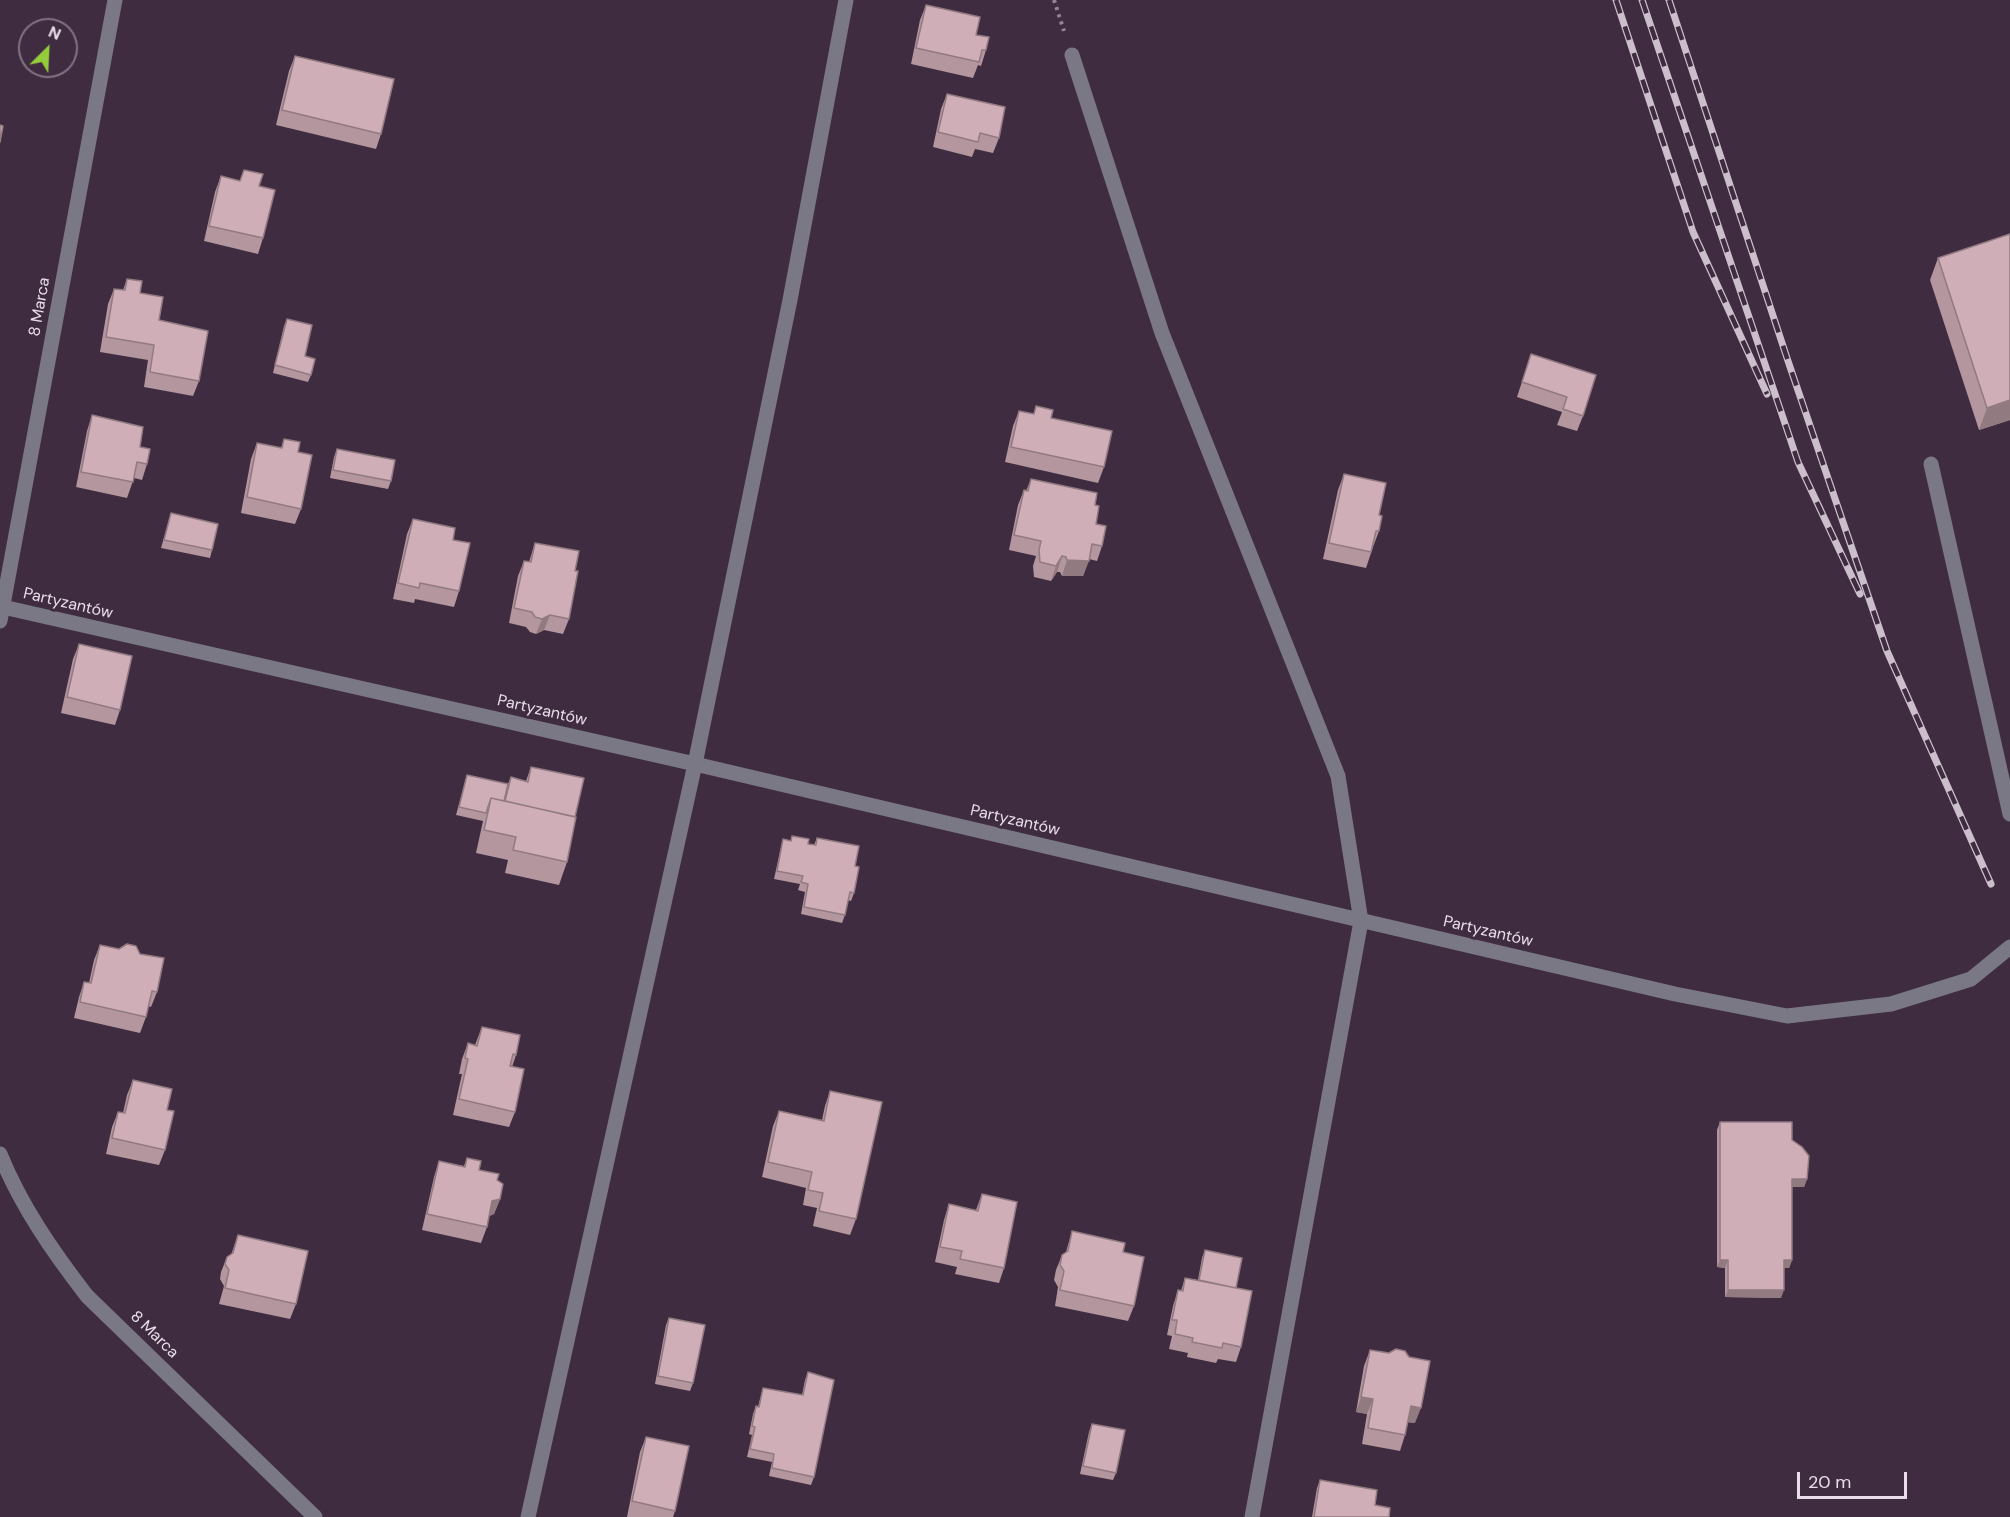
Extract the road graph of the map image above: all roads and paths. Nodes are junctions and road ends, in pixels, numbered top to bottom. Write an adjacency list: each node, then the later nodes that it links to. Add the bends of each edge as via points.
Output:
1 (116, 0): 6 (street, 8 Marca)
2 (846, 0): 7 (street, via 790,300)
3 (1054, 0): 4 (path)
4 (1072, 55): 9 (street, via 1162,333 1338,776)
5 (1931, 465): 8 (street)
6 (1, 614): 7 (street, Partyzantów)
7 (695, 764): 9 (street, Partyzantów); 13 (street)
8 (2010, 814)
9 (1361, 921): 10 (street, Partyzantów, via 1787,1016 1891,1004 1971,979); 14 (street)
10 (2010, 947)
11 (0, 1154): 12 (street, 8 Marca, via 35,1223 87,1296)
12 (315, 1517)
13 (528, 1517)
14 (1252, 1517)

